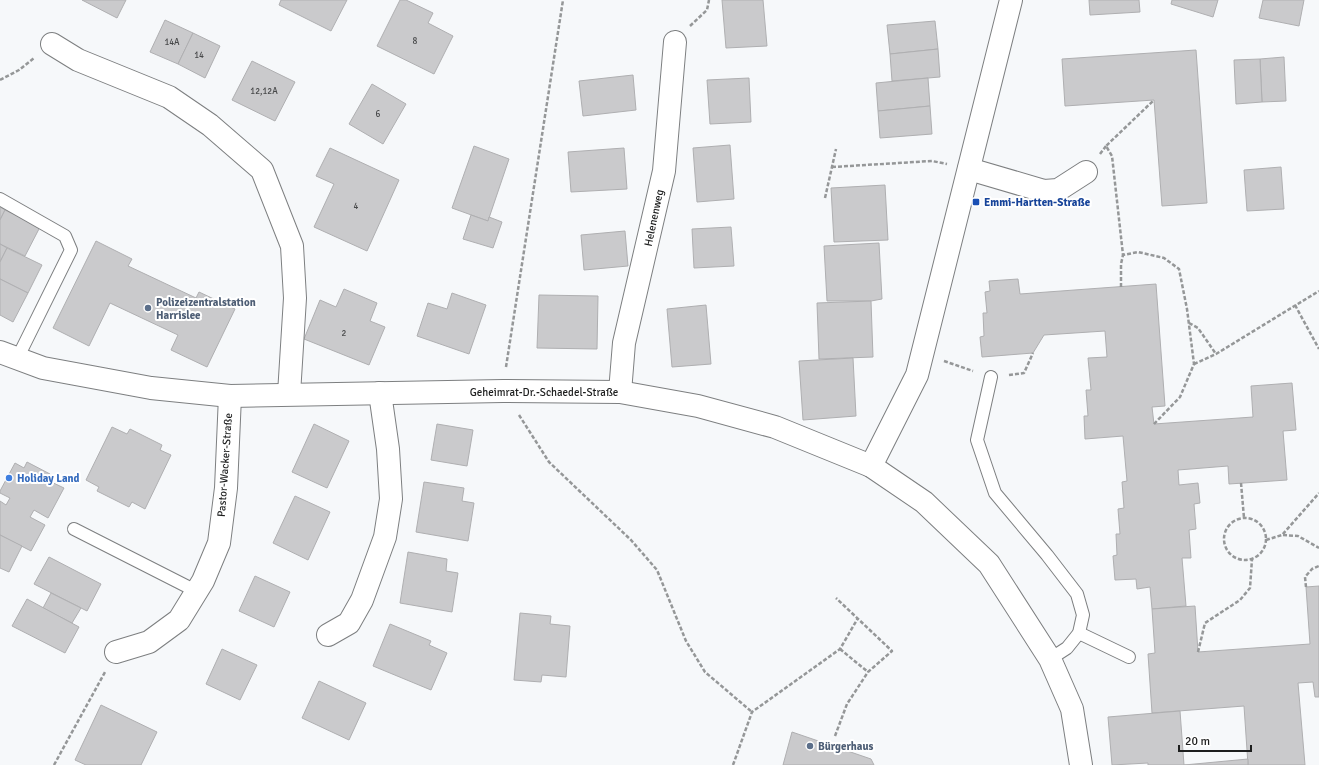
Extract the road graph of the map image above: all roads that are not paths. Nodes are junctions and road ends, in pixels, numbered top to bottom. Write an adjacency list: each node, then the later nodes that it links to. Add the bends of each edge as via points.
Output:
1 (1011, 0): 4 (street)
2 (674, 42): 9 (street, Helenenweg, via 664,171 624,343)
3 (52, 44): 11 (street, via 78,60 169,97 210,125 262,170 292,246 295,298)
4 (968, 169): 5 (street, via 1044,191 1058,190); 13 (street, via 917,375)
5 (1086, 172)
6 (0, 199): 7 (lane, via 65,236 71,250)
7 (8, 355): 12 (street, Geheimrat-Dr.-Schaedel-Straße, via 43,368 150,388)
8 (991, 377): 16 (lane, via 977,440 994,493 1077,594 1083,616)
9 (620, 392): 10 (street, Geheimrat-Dr.-Schaedel-Straße); 13 (street, Geheimrat-Dr.-Schaedel-Straße, via 698,406 775,427)
10 (380, 393): 11 (street, Geheimrat-Dr.-Schaedel-Straße); 17 (street, via 388,449 391,499 385,537 362,600 348,623)
11 (289, 394): 12 (street, Geheimrat-Dr.-Schaedel-Straße)
12 (230, 396): 15 (street, Pastor-Wacker-Straße, via 226,488 219,543)
13 (872, 466): 20 (street, Geheimrat-Dr.-Schaedel-Straße, via 924,502 989,564)
14 (74, 528): 15 (lane)
15 (196, 591): 18 (street, Pastor-Wacker-Straße, via 179,620 149,642)
16 (1079, 633): 19 (lane); 20 (lane, via 1067,648)
17 (328, 635)
18 (116, 652)
19 (1129, 657)
20 (1050, 659): 21 (street, Geheimrat-Dr.-Schaedel-Straße, via 1072,710)
21 (1081, 765)

